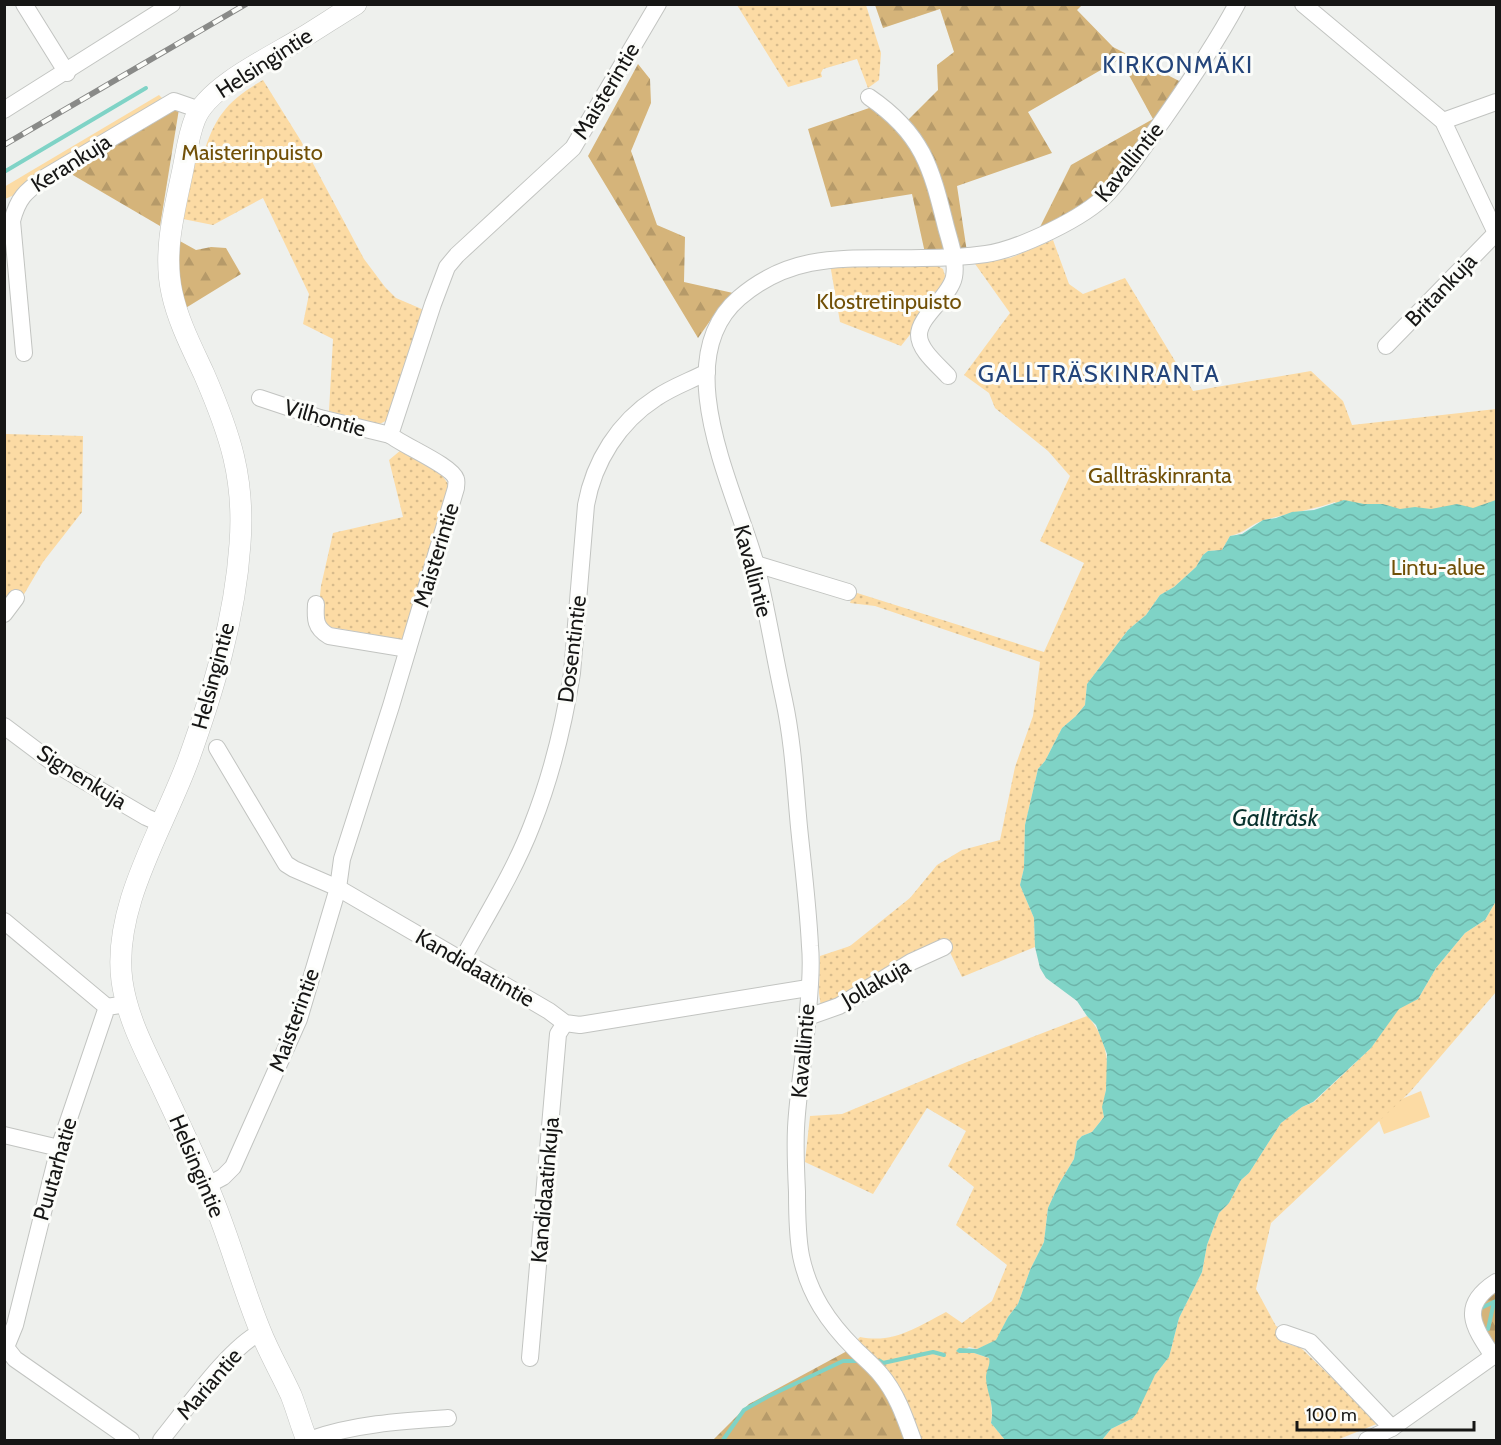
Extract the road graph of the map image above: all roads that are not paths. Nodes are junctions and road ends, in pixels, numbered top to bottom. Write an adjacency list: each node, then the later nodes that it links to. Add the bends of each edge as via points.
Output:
1 (24, 4): 7 (street)
2 (172, 4): 7 (street)
3 (356, 4): 11 (main road, Helsingintie, via 224,87)
4 (658, 4): 20 (street, Maisterintie, via 573,148 447,267)
5 (1237, 4): 14 (street, Kavallintie, via 1171,109 1095,205 1009,248)
6 (1303, 4): 12 (street)
7 (67, 73): 10 (street)
8 (869, 97): 14 (street, via 889,110 919,145 936,186)
9 (1497, 102): 12 (street)
10 (4, 110)
11 (200, 110): 16 (street, Kerankuja, via 174,101 24,192 12,222); 29 (main road, Helsingintie, via 188,143 173,220 171,289 229,434 241,490 241,528 238,573 213,691)
12 (1443, 121): 13 (street)
13 (1497, 233): 15 (street, Britankuja)
14 (954, 257): 17 (street, Kavallintie, via 817,260 777,274 756,284 724,312 711,341); 18 (street, via 954,278 921,325 919,336 925,350)
15 (1386, 346)
16 (24, 353)
17 (707, 372): 21 (street, Kavallintie, via 723,470); 33 (street, Dosentintie, via 658,396 624,425 605,451 590,484 572,673 551,766 532,825)
18 (948, 376)
19 (260, 398): 20 (street, Vilhontie)
20 (390, 435): 26 (street, Maisterintie, via 446,467 456,478)
21 (756, 564): 22 (street); 34 (street, Kavallintie, via 789,725 811,950)
22 (848, 592)
23 (16, 598): 25 (street)
24 (315, 604): 26 (street, via 316,622 320,631 329,636)
25 (4, 614)
26 (408, 649): 30 (street, Maisterintie, via 342,859)
27 (4, 726): 29 (street, Signenkuja, via 52,762)
28 (217, 748): 30 (street, Kandidaatintie, via 280,857 294,869)
29 (162, 824): 35 (main road, Helsingintie, via 132,892 121,949)
30 (338, 888): 33 (street, Kandidaatintie); 40 (street, Maisterintie, via 298,1019 264,1098 233,1167)
31 (4, 921): 35 (street)
32 (944, 948): 36 (street, Jollakuja, via 911,962 839,1006)
33 (462, 960): 37 (street, Kandidaatintie)
34 (808, 988): 36 (street, Kavallintie); 37 (street, via 580,1025)
35 (117, 1005): 39 (street, Puutarhatie); 40 (main road, Helsingintie, via 139,1038)
36 (808, 1017): 52 (street, Kavallintie, via 796,1131 800,1252 819,1306 882,1375)
37 (565, 1023): 46 (street, Kandidaatinkuja, via 558,1034)
38 (4, 1136): 39 (street)
39 (59, 1148): 44 (street, Puutarhatie, via 15,1325)
40 (208, 1185): 42 (main road, Helsingintie)
41 (1497, 1282): 45 (street, via 1481,1295 1472,1316 1478,1334)
42 (261, 1332): 50 (street, Mariantie, via 229,1358); 51 (main road, Helsingintie, via 293,1400 308,1417)
43 (1284, 1333): 48 (street, via 1310,1342)
44 (5, 1348): 49 (street)
45 (1495, 1355): 48 (street)
46 (530, 1358)
47 (448, 1418): 51 (street, via 398,1421)
48 (1392, 1428): 53 (street)
49 (130, 1440)
50 (161, 1440)
51 (313, 1440)
52 (913, 1440)
53 (1367, 1440)

